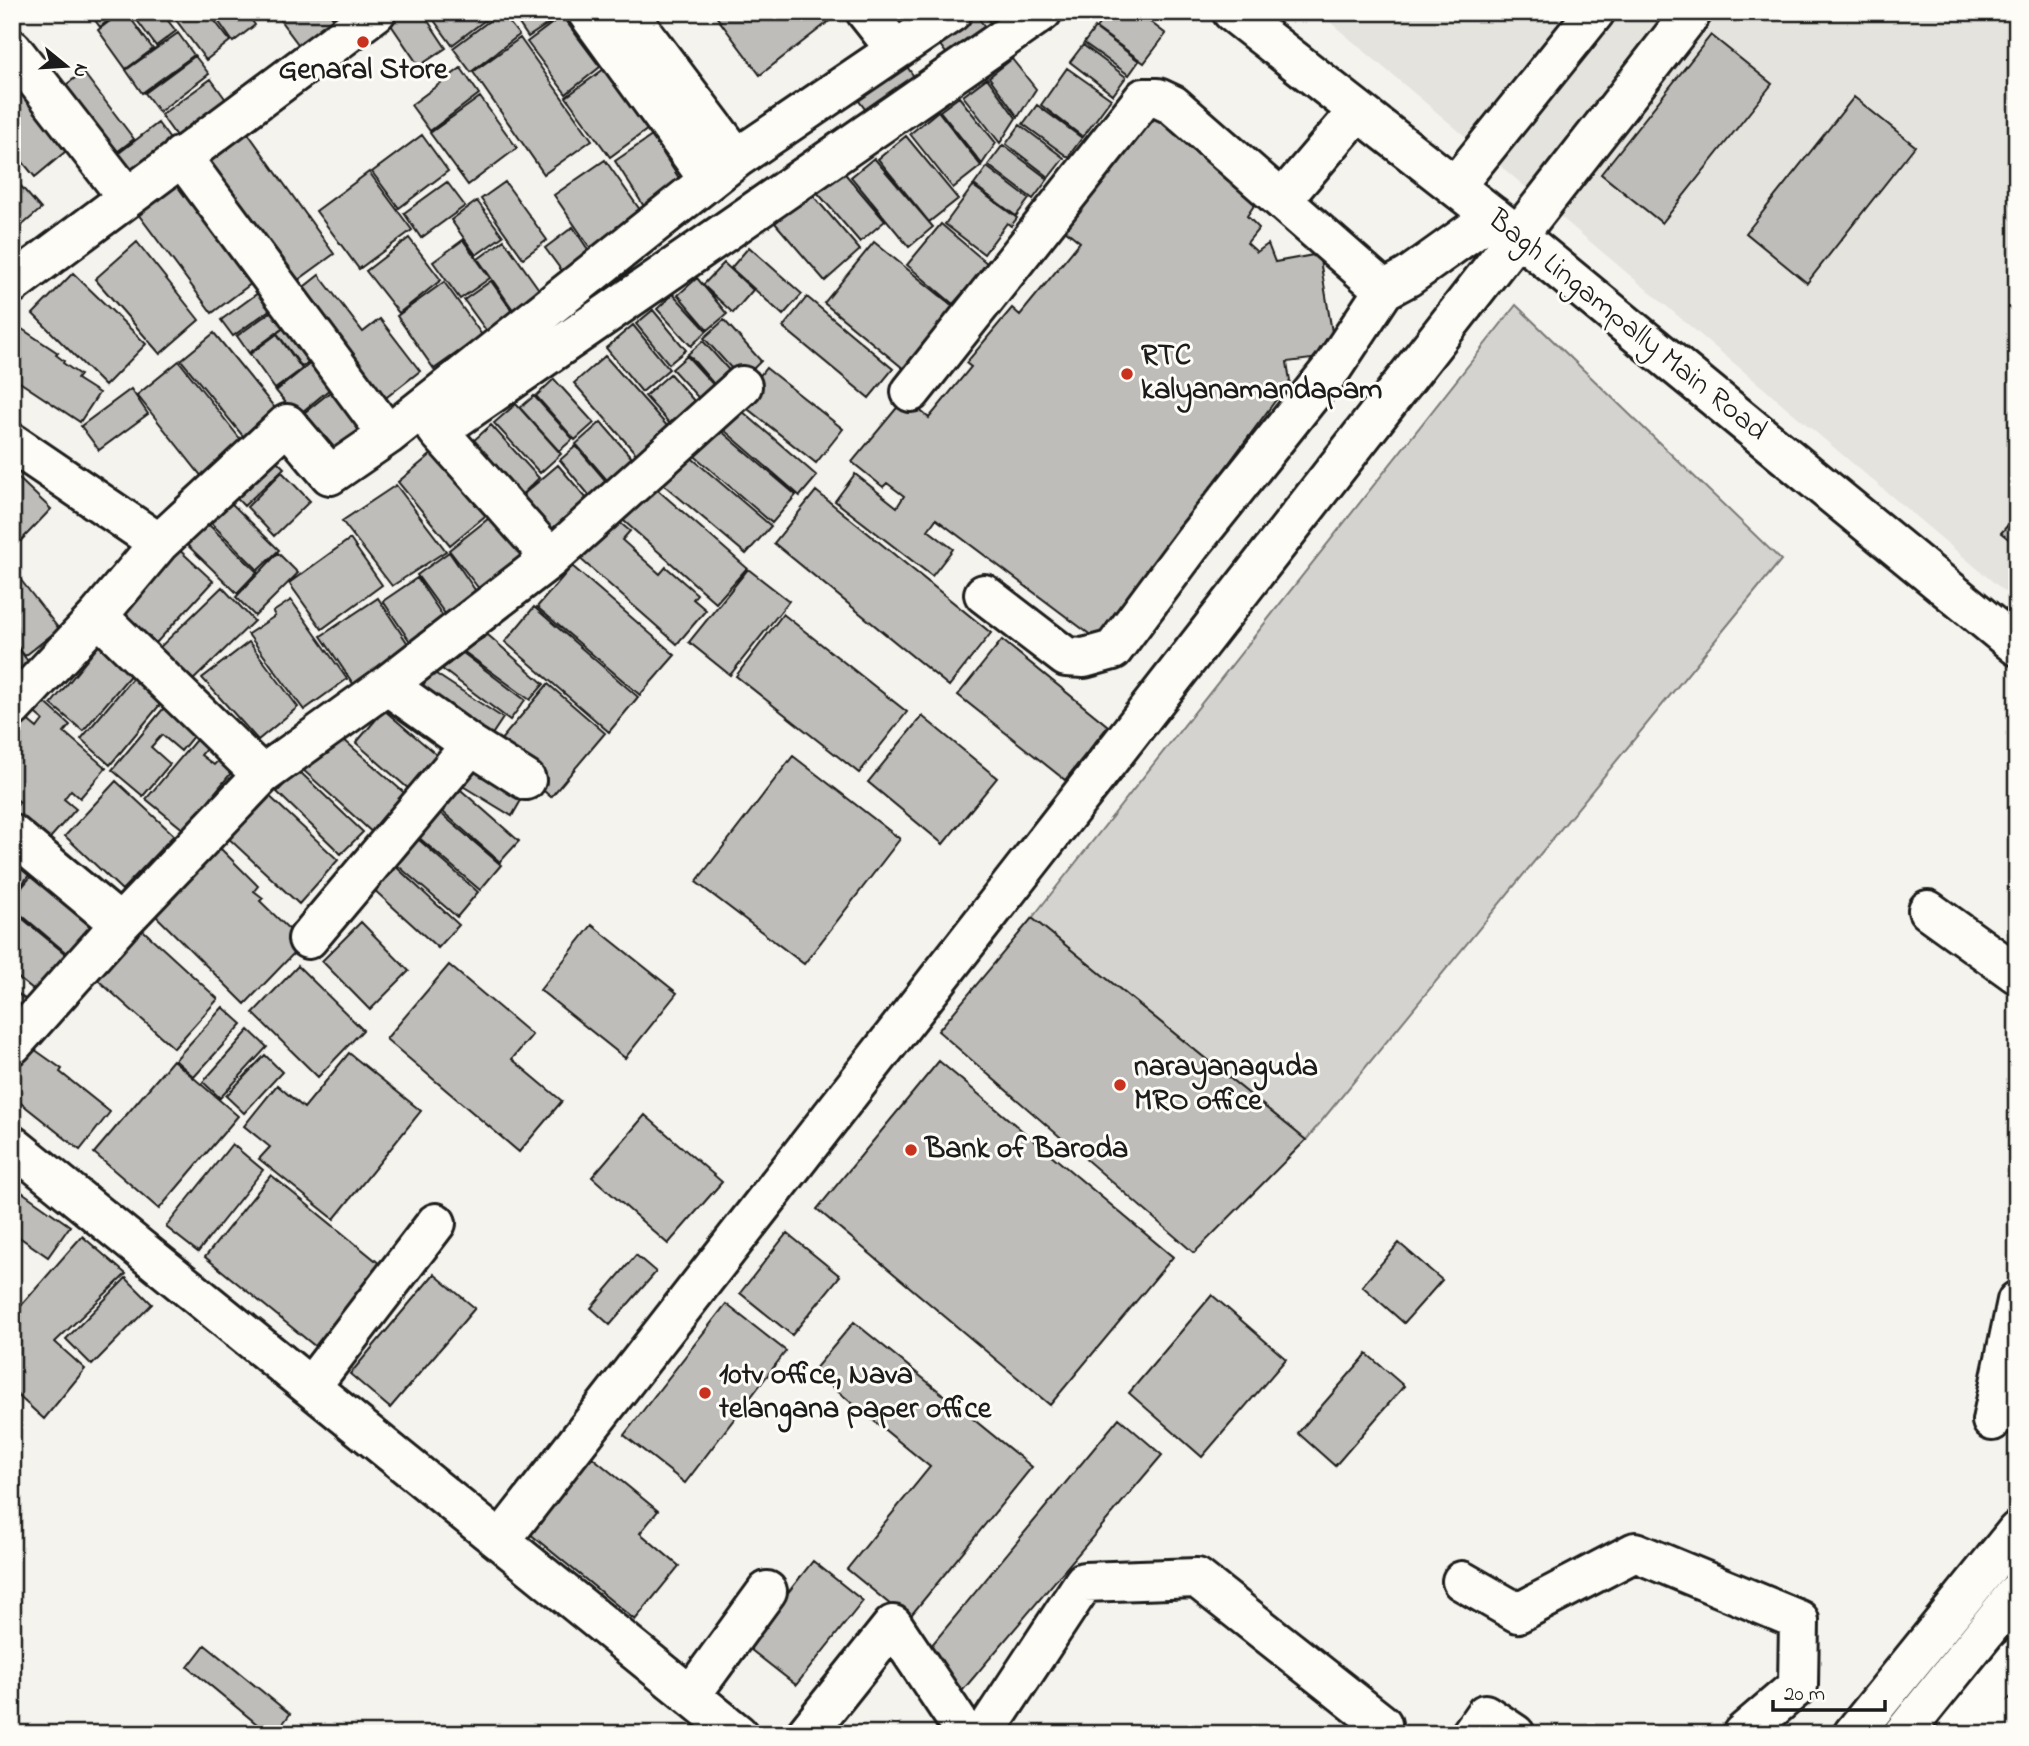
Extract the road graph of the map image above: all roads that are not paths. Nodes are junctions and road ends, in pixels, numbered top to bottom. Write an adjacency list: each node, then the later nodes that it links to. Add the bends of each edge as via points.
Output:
1 (376, 12): 13 (street)
2 (587, 12): 14 (street)
3 (627, 12): 14 (street)
4 (866, 12): 11 (street)
5 (952, 12): 11 (street)
6 (1042, 12): 23 (street)
7 (1232, 12): 12 (street, Bagh Lingampally Main Road)
8 (1595, 12): 15 (street)
9 (1692, 12): 18 (street)
10 (12, 49): 16 (street)
11 (896, 50): 14 (street)
12 (1359, 111): 15 (street, Bagh Lingampally Main Road); 17 (street)
13 (181, 156): 16 (street); 24 (street)
14 (723, 169): 23 (street)
15 (1455, 186): 18 (street, Bagh Lingampally Main Road)
16 (127, 197): 19 (street)
17 (1282, 200): 20 (street); 22 (street, via 1173,105 1144,98)
18 (1505, 226): 20 (street); 30 (street, Bagh Lingampally Main Road); 48 (street)
19 (12, 284)
20 (1384, 290): 28 (street, via 1333,367 1113,650 1084,658 1066,657)
21 (742, 387): 27 (street)
22 (911, 392)
23 (430, 419): 24 (street); 27 (street)
24 (388, 435): 26 (street, via 330,475 286,424)
25 (12, 443): 26 (street)
26 (159, 543): 29 (street)
27 (551, 558): 31 (street)
28 (984, 594)
29 (98, 616): 32 (street); 34 (street)
30 (2017, 646)
31 (387, 684): 33 (street); 34 (street)
32 (12, 708)
33 (471, 745): 35 (street); 39 (street)
34 (262, 775): 38 (street)
35 (526, 780)
36 (12, 834): 38 (street)
37 (1928, 910): 40 (street)
38 (120, 924): 41 (street)
39 (308, 939)
40 (2017, 974)
41 (12, 1045)
42 (12, 1145): 45 (street)
43 (436, 1223): 45 (street)
44 (2017, 1301): 46 (street)
45 (311, 1387): 48 (street)
46 (1992, 1421)
47 (2017, 1531): 62 (street)
48 (501, 1540): 53 (street)
49 (1462, 1581): 61 (street, via 1518,1613 1635,1552 1799,1620 1798,1686)
50 (767, 1591): 53 (street)
51 (2017, 1592): 63 (street)
52 (2017, 1658): 64 (street)
53 (691, 1695): 55 (street)
54 (1382, 1724): 58 (street, via 1198,1578 1084,1582)
55 (738, 1734)
56 (806, 1734): 57 (street, via 893,1625)
57 (966, 1734)
58 (984, 1734)
59 (1471, 1734): 60 (street, via 1485,1714)
60 (1515, 1734)
61 (1742, 1734)
62 (1853, 1734)
63 (1903, 1734)
64 (1955, 1734)

